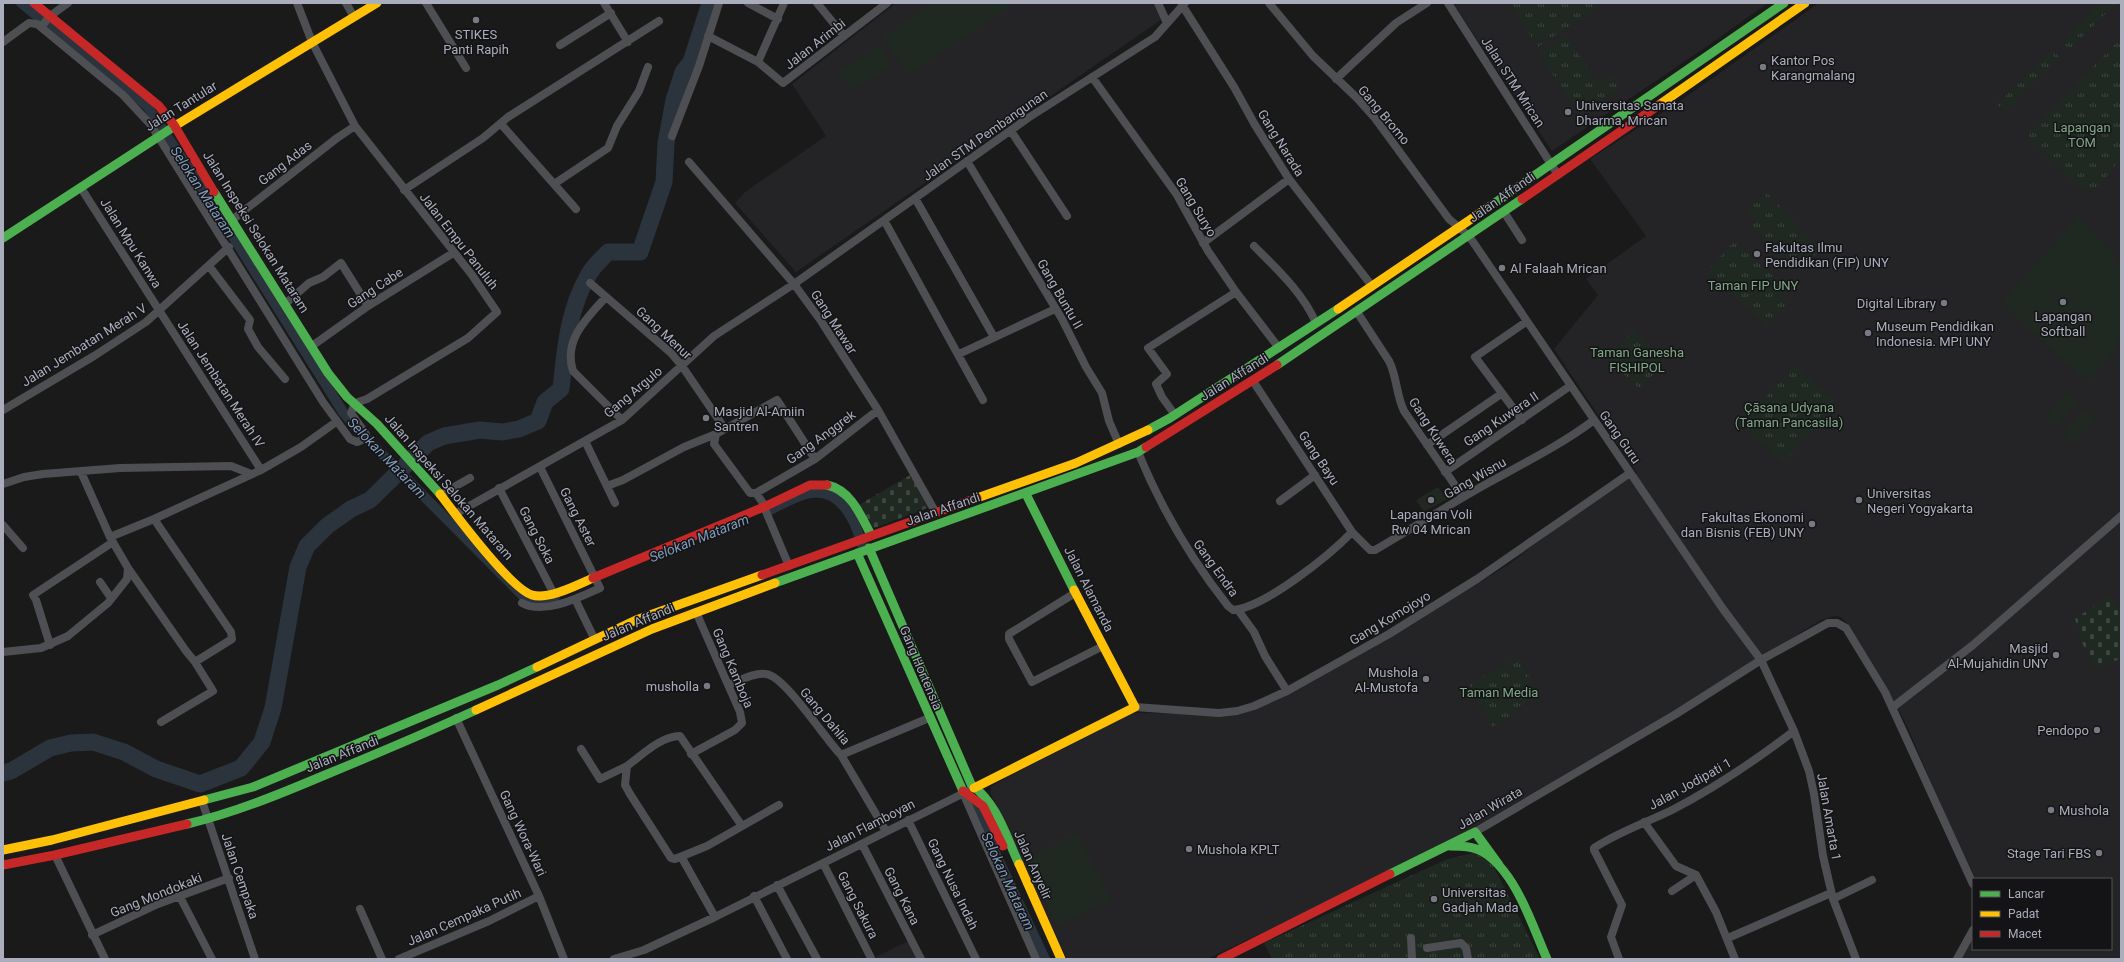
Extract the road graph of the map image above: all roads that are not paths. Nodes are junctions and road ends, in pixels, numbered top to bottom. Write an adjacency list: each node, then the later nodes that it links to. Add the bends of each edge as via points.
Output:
1 (34, 3): 25 (main road, Jalan Inspeksi Selokan Mataram)
2 (68, 3): 25 (street)
3 (297, 3): 30 (street, Jalan Empu Panuluh)
4 (346, 3): 22 (street)
5 (377, 3): 22 (main road, Jalan Tantular)
6 (426, 3): 38 (street)
7 (604, 3): 20 (street)
8 (719, 3): 27 (street)
9 (748, 3): 23 (street)
10 (784, 3): 23 (street)
11 (817, 3): 28 (street)
12 (887, 3): 28 (street, Jalan Arimbi)
13 (1269, 3): 40 (street, Gang Bromo)
14 (1426, 3): 40 (street, via 1396,23)
15 (1448, 3): 49 (street, Jalan STM Mrican)
16 (1784, 3): 33 (main road, Jalan Affandi)
17 (1805, 3): 34 (main road, Jalan Affandi)
18 (1159, 4): 21 (street); 26 (street)
19 (1184, 4): 21 (street, Jalan STM Pembangunan); 51 (street, Gang Narada)
20 (611, 13): 31 (street); 32 (street)
21 (1174, 14): 26 (street, Jalan STM Pembangunan)
22 (354, 17): 30 (main road, Jalan Tantular)
23 (778, 18): 35 (street)
24 (659, 21): 31 (street)
25 (45, 22): 29 (street, via 29,24); 36 (main road, Jalan Inspeksi Selokan Mataram); 36 (street)
26 (1167, 23): 39 (street, Jalan STM Pembangunan, via 1155,37)
27 (708, 36): 35 (street); 46 (street)
28 (844, 36): 35 (street, Jalan Arimbi, via 783,83)
29 (3, 42)
30 (312, 42): 42 (street, Jalan Empu Panuluh); 43 (main road, Jalan Tantular)
31 (628, 42): 41 (street, via 508,117)
32 (560, 45)
33 (1720, 47): 34 (main road); 49 (main road, Jalan Affandi)
34 (1727, 56): 50 (main road, Jalan Affandi)
35 (758, 62)
36 (101, 67): 43 (main road, Jalan Inspeksi Selokan Mataram, via 150,97); 45 (street)
37 (648, 67): 52 (street, via 639,91 617,126 608,148)
38 (466, 68)
39 (1092, 77): 44 (street, Jalan STM Pembangunan); 65 (street, Gang Suryo, via 1177,195)
40 (1336, 79): 61 (street, Gang Bromo, via 1374,117 1449,219)
41 (501, 124): 52 (street); 54 (street)
42 (355, 126): 54 (street, Jalan Empu Panuluh); 59 (street, Gang Adas)
43 (172, 127): 45 (main road, Jalan Tantular); 59 (main road, Jalan Inspeksi Selokan Mataram)
44 (1011, 131): 47 (street, Jalan STM Pembangunan); 58 (street)
45 (160, 135): 53 (main road, Jalan Tantular); 67 (street)
46 (672, 136)
47 (967, 161): 55 (street, Jalan STM Pembangunan); 77 (street, Gang Buntu II)
48 (689, 162): 71 (street, Gang Mawar)
49 (1552, 164): 50 (street, Jalan STM Mrican); 61 (main road, Jalan Affandi)
50 (1558, 174): 57 (main road, Jalan Affandi)
51 (1289, 180): 65 (street); 72 (street, Gang Narada)
52 (554, 184): 56 (street)
53 (81, 188): 63 (main road, Jalan Tantular); 78 (street, Jalan Mpu Kanwa)
54 (404, 190): 68 (street, Jalan Empu Panuluh)
55 (915, 198): 60 (street, Jalan STM Pembangunan); 82 (street)
56 (576, 210)
57 (1504, 212): 62 (main road, Jalan Affandi); 64 (street)
58 (1067, 216)
59 (232, 220): 75 (main road, Jalan Inspeksi Selokan Mataram)
60 (884, 220): 71 (street, Jalan STM Pembangunan); 85 (street)
61 (1459, 228): 62 (street, Gang Guru); 72 (main road, Jalan Affandi)
62 (1469, 236): 79 (main road, Jalan Affandi); 80 (street, Gang Guru)
63 (3, 238)
64 (1522, 240)
65 (1203, 242): 73 (street, Gang Suryo)
66 (1254, 246): 81 (street, via 1302,298)
67 (229, 247): 69 (street, Jalan Jembatan Merah V); 99 (street, via 256,296)
68 (453, 253): 76 (street, Gang Cabe); 92 (street, Jalan Empu Panuluh, via 497,312 468,338 367,399)
69 (208, 266): 78 (street, Jalan Jembatan Merah V); 87 (street, via 250,320 248,329 258,346)
70 (590, 283): 74 (street, Gang Menur)
71 (794, 284): 86 (street, Gang Argulo, via 714,336); 94 (street, Gang Mawar)
72 (1372, 286): 81 (main road, Jalan Affandi)
73 (1236, 292): 84 (street, Gang Suryo); 95 (street, via 1148,348 1167,374 1156,384)
74 (606, 297): 86 (street, Gang Menur, via 671,353); 96 (street, via 575,334 570,362 573,371)
75 (285, 304): 76 (street, via 309,283 341,263); 83 (main road, Jalan Inspeksi Selokan Mataram)
76 (368, 306): 83 (street, Gang Cabe)
77 (1055, 309): 82 (street); 104 (street, Gang Buntu II, via 1102,393 1109,421)
78 (159, 312): 93 (street, Jalan Jembatan Merah V, via 94,356); 109 (street, Jalan Jembatan Merah IV)
79 (1357, 312): 88 (main road, Jalan Affandi); 105 (street, Gang Kuwera, via 1389,361 1398,399)
80 (1526, 322): 89 (street, Gang Guru); 90 (street, via 1475,357)
81 (1316, 323): 84 (main road, Jalan Affandi)
82 (994, 337): 85 (street)
83 (312, 346): 92 (main road, Jalan Inspeksi Selokan Mataram, via 328,372 347,397)
84 (1279, 348): 95 (main road, Jalan Affandi)
85 (959, 354): 91 (street)
86 (682, 366): 96 (street, Gang Argulo); 100 (street, Gang Menur)
87 (285, 379)
88 (1253, 381): 101 (main road, Jalan Affandi); 114 (street, Gang Bayu)
89 (1570, 386): 97 (street, Gang Kuwera II); 98 (street, Gang Guru)
90 (1501, 394): 97 (street); 105 (street)
91 (983, 400)
92 (355, 403): 99 (street, via 351,413 364,431 364,439 353,441); 122 (main road, Jalan Inspeksi Selokan Mataram, via 428,479)
93 (3, 410)
94 (878, 410): 107 (street, Gang Anggrek); 127 (street, Gang Mawar)
95 (1172, 417): 101 (main road); 104 (main road, Jalan Affandi)
96 (622, 420): 103 (street, Gang Argulo)
97 (1522, 420): 111 (street, Gang Kuwera II)
98 (1594, 420): 112 (street, Gang Guru); 123 (street, Gang Wisnu, via 1544,454)
99 (336, 422): 109 (street, via 302,447)
100 (725, 429): 102 (street); 107 (street, via 777,400)
101 (1177, 429): 106 (main road, Jalan Affandi)
102 (716, 434): 118 (street, via 684,447); 120 (street, via 714,444 750,493)
103 (586, 441): 108 (street, Gang Argulo); 118 (street)
104 (1119, 444): 116 (main road, Jalan Affandi)
105 (1427, 445): 111 (street, Gang Kuwera)
106 (1138, 452): 121 (main road, Jalan Affandi); 148 (street, Gang Endra, via 1161,503 1190,554 1228,606)
107 (815, 459): 120 (street, Gang Anggrek)
108 (540, 467): 119 (street, Gang Argulo); 141 (street, Gang Aster)
109 (261, 470): 113 (street)
110 (80, 472): 113 (street, via 120,468 231,466); 117 (street, via 36,475); 134 (street)
111 (1445, 472): 123 (street, Gang Kuwera)
112 (1630, 473): 155 (street, Gang Guru); 158 (street, Gang Komojoyo, via 1477,579 1390,634)
113 (251, 474): 130 (street)
114 (1315, 475): 124 (street); 132 (street, Gang Bayu)
115 (470, 478): 122 (street)
116 (1022, 482): 121 (street, Jalan Alamanda); 127 (main road, Jalan Affandi)
117 (3, 484)
118 (607, 486): 125 (street)
119 (499, 488): 128 (street, Gang Argulo); 144 (street, Gang Soka)
120 (756, 493): 126 (street)
121 (1026, 494): 136 (main road, Jalan Affandi); 143 (main road, Jalan Alamanda)
122 (440, 495): 128 (main road, Jalan Inspeksi Selokan Mataram)
123 (1464, 497): 137 (street, Gang Wisnu, via 1375,550)
124 (1280, 501)
125 (615, 502)
126 (765, 509): 133 (main road, Jalan Inspeksi Selokan Mataram, via 810,485 831,486 846,494 856,507); 139 (street); 141 (main road, Jalan Inspeksi Selokan Mataram)
127 (936, 513): 133 (main road, Jalan Affandi)
128 (455, 514): 144 (main road, Jalan Inspeksi Selokan Mataram, via 522,590 532,595)
129 (2121, 516): 160 (street, via 1961,654)
130 (154, 520): 134 (street); 156 (street, via 233,636)
131 (3, 525): 135 (street)
132 (1352, 532): 137 (street, Gang Bayu); 148 (street, Gang Endra, via 1340,545 1303,573 1256,603)
133 (868, 536): 139 (main road, Jalan Affandi)
134 (112, 539): 140 (street); 151 (street, via 33,595)
135 (22, 548)
136 (869, 548): 138 (main road, Jalan Affandi); 169 (main road, Gang Hortensia)
137 (1365, 548)
138 (857, 552): 149 (main road, Jalan Affandi); 162 (main road, Gang Hortensia)
139 (789, 566): 150 (main road, Jalan Affandi, via 636,620)
140 (128, 568): 145 (street, via 127,579); 156 (street)
141 (597, 581): 144 (main road, Jalan Inspeksi Selokan Mataram); 146 (street)
142 (100, 582): 145 (street)
143 (1075, 593): 152 (main road, Jalan Alamanda); 152 (street, via 1009,634 1009,639 1032,682)
144 (554, 594)
145 (111, 598): 151 (street, via 80,627)
146 (575, 599): 147 (street, via 537,608); 150 (street)
147 (522, 603)
148 (1238, 610): 158 (street, via 1254,632 1265,656)
149 (696, 612): 154 (main road, Jalan Affandi); 157 (street, Gang Kamboja)
150 (595, 640): 154 (main road); 171 (main road, Jalan Affandi, via 498,685 253,787)
151 (50, 645): 153 (street)
152 (1103, 646): 159 (main road, Jalan Alamanda)
153 (3, 652)
154 (601, 652): 161 (main road, Jalan Affandi)
155 (1761, 660): 160 (street, Jalan Wirata, via 1828,623 1837,622 1846,628); 164 (street, Jalan Amarta 1); 178 (street, Jalan Wirata, via 1676,714)
156 (196, 662): 163 (street, via 213,691)
157 (728, 685): 166 (street, Gang Kamboja, via 742,723); 167 (street, Gang Dahlia, via 764,673 776,678 804,708)
158 (1287, 691): 159 (street, Gang Komojoyo, via 1254,706 1225,712)
159 (1135, 707): 169 (main road, Jalan Flamboyan)
160 (1893, 707): 190 (street, Jalan Wirata)
161 (456, 718): 173 (main road, Jalan Affandi, via 296,787); 193 (street, Gang Wora-Wari)
162 (929, 718): 167 (street, Gang Dahlia); 170 (main road, Gang Hortensia)
163 (160, 722)
164 (1794, 731): 175 (street, Jalan Jodipati 1, via 1718,783 1674,809); 195 (street, Jalan Amarta 1, via 1809,771)
165 (581, 749): 168 (street, via 600,779)
166 (691, 754): 168 (street, via 680,736 674,736 659,743); 176 (street)
167 (841, 755): 177 (street)
168 (628, 766): 183 (street, via 626,785 630,794 671,858)
169 (974, 788): 170 (street, Jalan Flamboyan); 219 (main road, Jalan Anyelir, via 991,801)
170 (964, 793): 174 (street, Jalan Flamboyan); 217 (street); 218 (main road, Jalan Anyelir, via 979,801 987,812)
171 (202, 801): 173 (street, Jalan Cempaka); 181 (main road, Jalan Affandi, via 52,840)
172 (779, 805): 176 (street)
173 (208, 818): 182 (main road, Jalan Affandi); 188 (street, Jalan Cempaka)
174 (908, 820): 177 (street, Jalan Flamboyan); 216 (street, Gang Nusa Indah)
175 (1644, 822): 187 (street, via 1676,866); 224 (street, Jalan Jodipati 1, via 1595,847 1594,850 1622,905 1611,937)
176 (742, 826): 183 (street)
177 (886, 831): 179 (street, Jalan Flamboyan)
178 (1475, 832): 180 (main road, Jalan Wirata); 186 (main road)
179 (862, 844): 184 (street, Jalan Flamboyan); 215 (street, Gang Kana)
180 (1449, 846): 186 (main road, via 1468,846 1482,852); 220 (main road, Jalan Wirata)
181 (3, 850)
182 (55, 855): 185 (main road, Jalan Affandi); 200 (street)
183 (682, 858): 198 (street)
184 (823, 863): 191 (street, Jalan Flamboyan); 205 (street, Gang Sakura)
185 (3, 865)
186 (1499, 865): 223 (main road)
187 (1696, 875): 192 (street); 202 (street)
188 (229, 878): 196 (street, Gang Mondokaki); 208 (street, Jalan Cempaka)
189 (1872, 880): 195 (street)
190 (1972, 882)
191 (777, 885): 194 (street, Jalan Flamboyan); 214 (street)
192 (1672, 891)
193 (539, 896): 210 (street, Jalan Cempaka Putih, via 489,921); 211 (street, Gang Wora-Wari)
194 (754, 896): 198 (street, Jalan Flamboyan); 213 (street)
195 (1832, 896): 202 (street); 226 (street, Jalan Amarta 1)
196 (180, 897): 200 (street, Gang Mondokaki, via 158,904); 207 (street)
197 (360, 909): 209 (street)
198 (715, 917): 204 (street, Jalan Flamboyan)
199 (1972, 932): 227 (street)
200 (92, 935): 206 (street)
201 (1411, 938): 221 (street)
202 (1728, 938): 225 (street)
203 (1427, 948): 222 (street, via 1461,943 1466,948)
204 (636, 956): 212 (street, Jalan Flamboyan)
205 (871, 958)
206 (105, 959)
207 (212, 959)
208 (255, 959)
209 (382, 959)
210 (399, 959)
211 (564, 959)
212 (614, 959)
213 (787, 959)
214 (817, 959)
215 (921, 959)
216 (976, 959)
217 (1036, 959)
218 (1053, 959)
219 (1061, 959)
220 (1221, 959)
221 (1412, 959)
222 (1468, 959)
223 (1547, 959)
224 (1619, 959)
225 (1735, 959)
226 (1856, 959)
227 (1957, 959)

